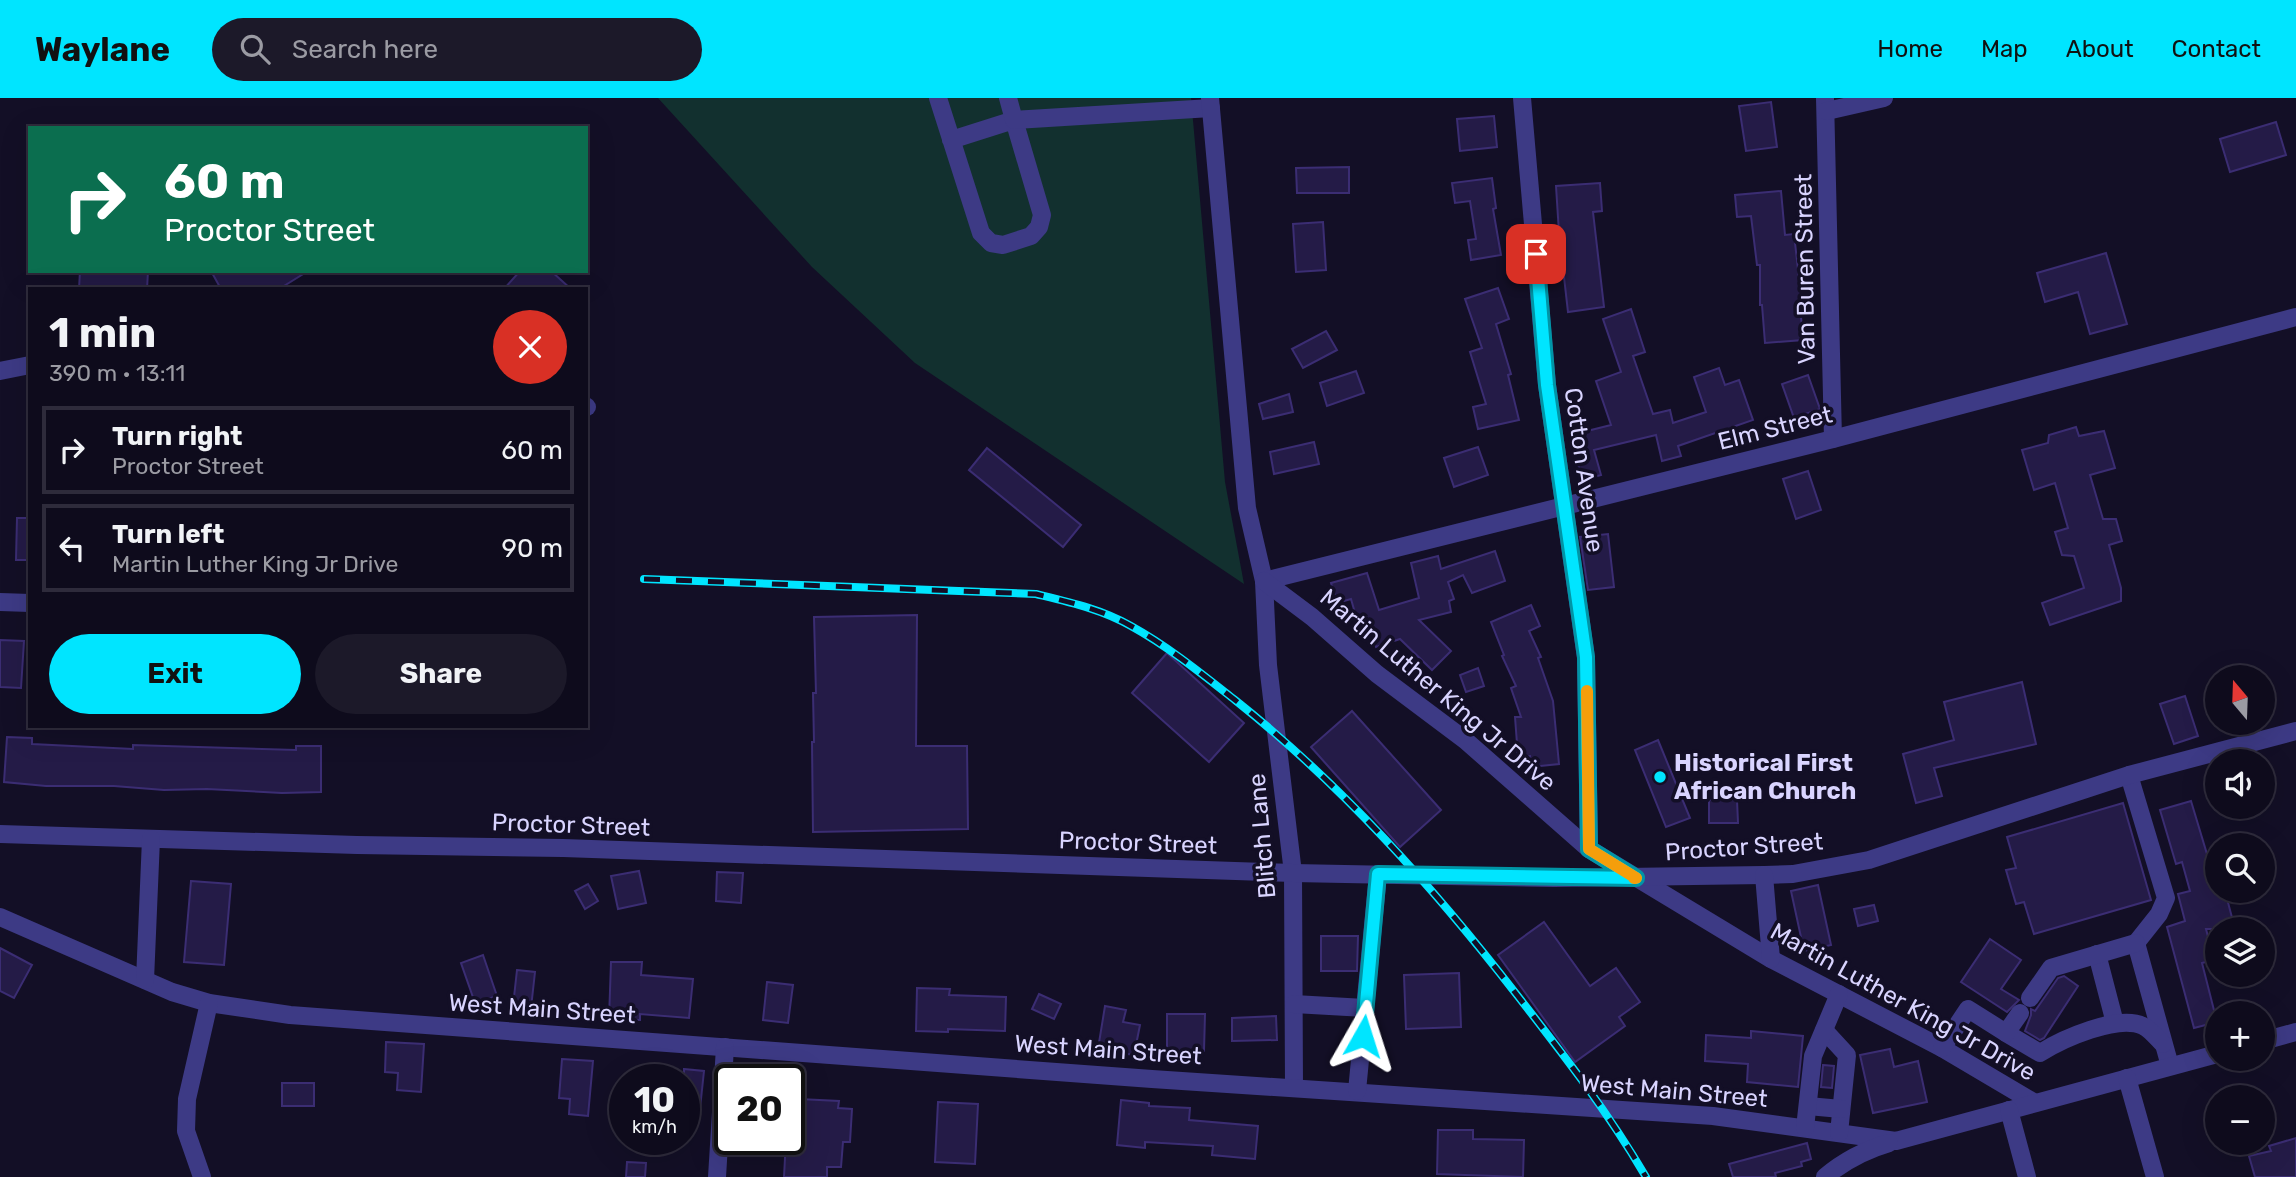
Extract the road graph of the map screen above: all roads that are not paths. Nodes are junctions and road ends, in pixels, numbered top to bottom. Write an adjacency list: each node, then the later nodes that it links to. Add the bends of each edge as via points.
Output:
1 (938, 98): 8 (street)
2 (1008, 98): 7 (street)
3 (1522, 98): 13 (street, Cotton Avenue, via 1547,385)
4 (1884, 98): 6 (street)
5 (1210, 103): 7 (street); 14 (street, via 1247,508)
6 (1826, 105): 12 (street, Van Buren Street)
7 (1014, 120): 8 (street); 8 (street, via 1042,215 1031,236 1003,245 991,243 981,233)
8 (951, 140)
9 (2296, 317): 12 (street, Elm Street)
10 (28, 365): 11 (street)
11 (0, 371)
12 (1833, 439): 13 (street, Elm Street)
13 (1564, 506): 14 (street, Elm Street); 21 (street, Cotton Avenue, via 1586,657)
14 (1264, 581): 21 (street, Martin Luther King Jr Drive, via 1465,740); 22 (street, Blitch Lane, via 1268,665)
15 (0, 602): 16 (street)
16 (28, 603)
17 (2296, 732): 18 (street, Proctor Street)
18 (2129, 775): 24 (street, Proctor Street, via 1869,860); 27 (street, via 2166,898)
19 (0, 834): 20 (street, Proctor Street)
20 (151, 839): 22 (street, Proctor Street); 30 (street)
21 (1589, 849): 25 (street, Martin Luther King Jr Drive)
22 (1293, 873): 23 (street, Proctor Street); 33 (street, Blitch Lane)
23 (1378, 874): 25 (street, Proctor Street); 34 (street)
24 (1764, 876): 25 (street, Proctor Street); 29 (street)
25 (1636, 878): 29 (street, Martin Luther King Jr Drive)
26 (0, 917): 30 (street, West Main Street)
27 (2136, 943): 28 (street); 40 (street)
28 (2097, 954): 35 (street); 38 (street, via 2052,968)
29 (1771, 959): 31 (street, Martin Luther King Jr Drive)
30 (145, 980): 32 (street, West Main Street)
31 (1839, 994): 36 (street); 42 (street, Martin Luther King Jr Drive)
32 (209, 1003): 41 (street, West Main Street, via 290,1015); 55 (street, via 187,1099 186,1131)
33 (1294, 1004): 34 (street); 46 (street, Blitch Lane)
34 (1365, 1008): 47 (street)
35 (2115, 1023): 38 (street, via 2065,1038 2040,1053); 40 (street, via 2143,1025)
36 (1824, 1030): 49 (street, via 1813,1056); 50 (street, via 1847,1055)
37 (2296, 1032): 39 (street)
38 (2006, 1033): 42 (street, via 1968,1009)
39 (2275, 1038)
40 (2163, 1044): 44 (street)
41 (724, 1047): 46 (street, West Main Street); 56 (street)
42 (1942, 1048): 48 (street, Martin Luther King Jr Drive)
43 (2205, 1057): 44 (street, West Main Street)
44 (2170, 1066): 45 (street, West Main Street)
45 (2127, 1078): 48 (street, West Main Street); 59 (street)
46 (1294, 1087): 47 (street, West Main Street)
47 (1357, 1091): 52 (street, West Main Street, via 1713,1116)
48 (2035, 1103): 51 (street, West Main Street)
49 (1808, 1106): 50 (street); 52 (street)
50 (1841, 1109): 53 (street)
51 (2009, 1110): 54 (street, West Main Street); 58 (street)
52 (1805, 1128): 53 (street, West Main Street)
53 (1839, 1133): 54 (street, West Main Street)
54 (1896, 1141): 57 (street, via 1852,1158)
55 (202, 1177)
56 (718, 1177)
57 (1825, 1177)
58 (2027, 1177)
59 (2155, 1177)

